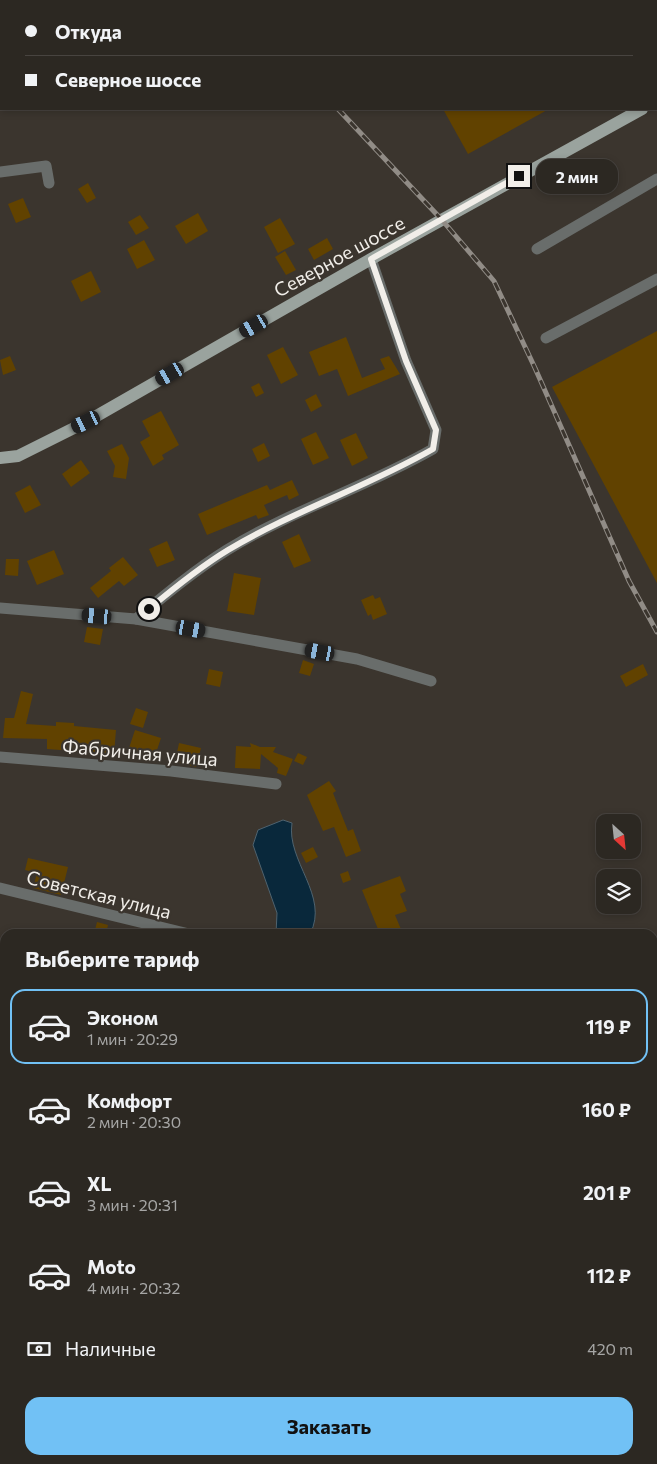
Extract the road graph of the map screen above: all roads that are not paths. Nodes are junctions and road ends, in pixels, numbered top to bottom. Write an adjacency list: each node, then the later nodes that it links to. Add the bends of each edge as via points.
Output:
1 (640, 110): 6 (main road, Северное шоссе)
2 (0, 172): 4 (street, via 46,166)
3 (657, 179): 5 (street)
4 (49, 183)
5 (537, 249)
6 (371, 259): 9 (main road, Северное шоссе, via 86,422 18,456); 11 (street, via 406,361 436,430 433,449 227,550)
7 (657, 278): 8 (street)
8 (546, 338)
9 (0, 458)
10 (0, 608): 11 (street)
11 (136, 620): 12 (street, via 356,659)
12 (431, 681)
13 (0, 757): 14 (street, Фабричная улица, via 171,771)
14 (276, 784)
15 (0, 888): 16 (street, Советская улица)
16 (169, 929)

